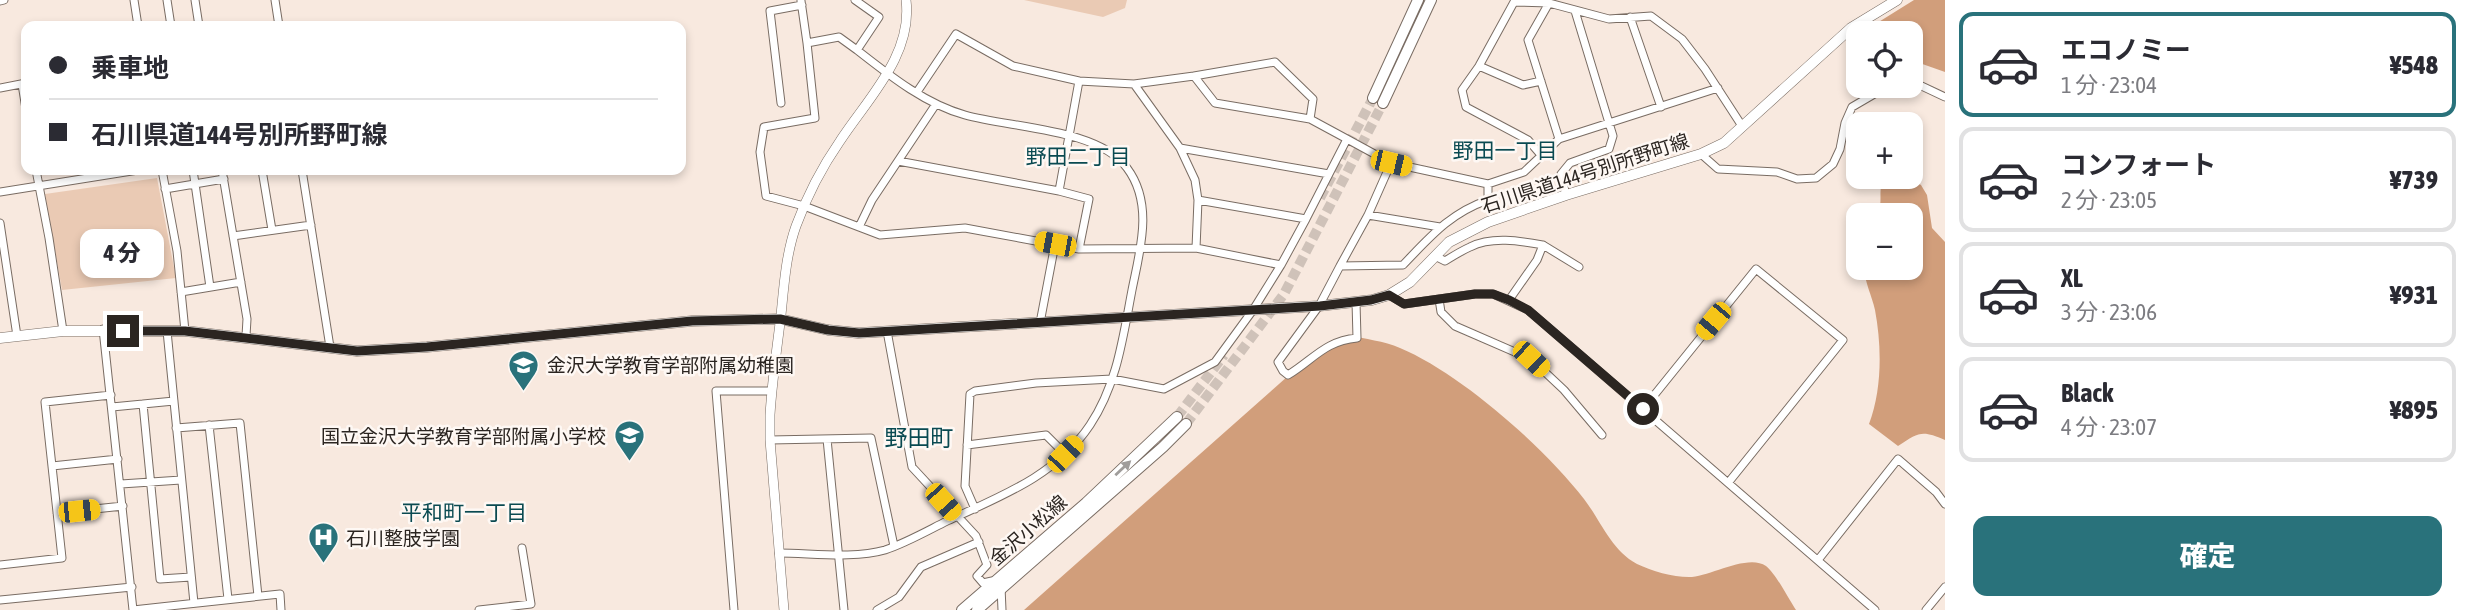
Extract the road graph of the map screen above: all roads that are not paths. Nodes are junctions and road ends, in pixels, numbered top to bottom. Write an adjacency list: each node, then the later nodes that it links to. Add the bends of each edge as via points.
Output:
1 (134, 0): 16 (street)
2 (167, 0): 17 (street)
3 (195, 0): 18 (street)
4 (275, 0): 19 (street)
5 (855, 0): 21 (street, via 879,17)
6 (906, 0): 25 (street, via 901,43)
7 (1412, 0): 22 (main road)
8 (1418, 0): 22 (main road)
9 (1432, 0): 24 (main road)
10 (1438, 0): 24 (main road)
11 (1897, 0): 42 (main road, 石川県道144号別所野町線, via 1851,28)
12 (802, 2): 20 (street); 37 (street, via 770,10)
13 (1549, 3): 14 (street); 23 (street, via 1514,2); 27 (street, via 1528,40)
14 (1575, 11): 15 (street, via 1609,19); 41 (street)
15 (1630, 17): 33 (street, via 1651,16 1682,38); 39 (street)
16 (137, 21)
17 (170, 21)
18 (199, 21)
19 (278, 21)
20 (807, 43): 21 (street, via 839,37); 68 (street, via 815,118 764,127 760,152 765,196)
21 (857, 50): 25 (street)
22 (1394, 54): 24 (main road, via 1378,100)
23 (1479, 66): 27 (street, via 1523,85); 48 (street, via 1462,90 1466,107 1528,140)
24 (1399, 70)
25 (887, 74): 34 (street); 68 (street, via 840,140)
26 (1194, 76): 30 (street); 40 (street, via 1214,103); 40 (street, via 1275,62 1313,99)
27 (1541, 80): 45 (street)
28 (1079, 81): 30 (street); 34 (street, via 1013,66 956,34); 43 (street)
29 (21, 84): 32 (street)
30 (1134, 84): 46 (street)
31 (1923, 87): 35 (street)
32 (0, 88)
33 (1718, 89): 39 (street); 42 (street)
34 (917, 92): 38 (street)
35 (1945, 97)
36 (1867, 98): 47 (street, via 1852,107 1833,164 1816,178 1718,169)
37 (781, 103)
38 (936, 104): 43 (street, via 964,115); 49 (street)
39 (1661, 107): 41 (street)
40 (1310, 119): 44 (street)
41 (1610, 124): 45 (street); 66 (street, via 1614,136 1609,149 1570,163 1561,174)
42 (1742, 126): 47 (main road, 石川県道144号別所野町線, via 1724,143)
43 (1070, 136): 64 (street); 81 (street, via 1093,142 1127,167 1142,207)
44 (1347, 139): 50 (street); 51 (street)
45 (1559, 139): 48 (street)
46 (1180, 148): 51 (street); 67 (street, via 1195,180)
47 (1701, 154): 66 (main road, 石川県道144号別所野町線)
48 (1541, 155): 61 (street, via 1524,172)
49 (898, 161): 64 (street); 73 (street)
50 (1391, 163): 61 (street); 69 (street)
51 (1329, 174): 70 (street)
52 (37, 175): 62 (street)
53 (109, 175): 62 (street)
54 (163, 175): 63 (street)
55 (194, 175): 60 (street)
56 (223, 175): 59 (street)
57 (263, 175): 75 (street)
58 (303, 175): 72 (street)
59 (224, 179): 60 (street); 76 (street)
60 (195, 184): 63 (street); 87 (street)
61 (1488, 184): 74 (street, via 1488,200 1468,207)
62 (38, 187): 65 (street); 99 (street)
63 (165, 189): 88 (street)
64 (1059, 191): 80 (street, via 1089,198)
65 (0, 192)
66 (1566, 195): 82 (main road, 石川県道144号別所野町線, via 1465,232)
67 (1198, 200): 70 (street); 79 (street)
68 (804, 206): 73 (street); 96 (street, via 787,264)
69 (1367, 215): 74 (street); 84 (street)
70 (1307, 219): 83 (street)
71 (0, 223): 103 (street)
72 (311, 225): 75 (street); 106 (street)
73 (859, 227): 77 (street, via 880,235 965,228)
74 (1440, 227): 84 (street, via 1403,265)
75 (272, 230): 76 (street)
76 (233, 236): 86 (street)
77 (1055, 244): 80 (street); 97 (street)
78 (1543, 245): 82 (street, via 1490,241 1445,261); 85 (street); 91 (street)
79 (1196, 248): 81 (street); 83 (street)
80 (1079, 249): 81 (street)
81 (1140, 250): 95 (street)
82 (1435, 256): 89 (main road, 石川県道144号別所野町線, via 1410,282)
83 (1281, 265): 94 (street)
84 (1340, 267): 93 (street)
85 (1578, 267)
86 (241, 282): 87 (street); 104 (street)
87 (210, 287): 88 (street)
88 (181, 292): 101 (street)
89 (1389, 295): 90 (street, via 1404,304); 92 (main road, 石川県道144号別所野町線)
90 (1439, 299): 91 (street, via 1493,294); 117 (street, via 1441,312 1455,326 1531,359)
91 (1509, 300): 113 (street, via 1528,310)
92 (1356, 302): 93 (main road, 石川県道144号別所野町線); 93 (street, via 1357,338 1328,345 1288,375 1278,362)
93 (1320, 306): 94 (main road, 石川県道144号別所野町線)
94 (1253, 310): 95 (main road, 石川県道144号別所野町線); 107 (street, via 1215,362 1164,389)
95 (1127, 317): 97 (main road, 石川県道144号別所野町線); 107 (street)
96 (780, 319): 102 (main road, 石川県道144号別所野町線, via 828,330); 106 (main road, 石川県道144号別所野町線, via 692,321 427,347 357,351); 108 (street)
97 (1040, 323): 102 (main road, 石川県道144号別所野町線)
98 (103, 329): 99 (main road, 石川県道144号別所野町線); 100 (main road, 石川県道144号別所野町線); 109 (street)
99 (63, 331): 103 (main road, 石川県道144号別所野町線)
100 (167, 331): 101 (main road, 石川県道144号別所野町線); 110 (street)
101 (185, 331): 104 (main road, 石川県道144号別所野町線)
102 (887, 331): 132 (street, via 912,467)
103 (17, 336): 105 (main road, 石川県道144号別所野町線)
104 (246, 336): 106 (main road, 石川県道144号別所野町線)
105 (0, 338)
106 (330, 347)
107 (1112, 379): 120 (street, via 975,391 970,394); 121 (street, via 1089,426)
108 (772, 391): 119 (street); 153 (street, via 716,391)
109 (111, 395): 112 (street); 123 (street, via 45,402)
110 (174, 401): 111 (street); 116 (street)
111 (144, 404): 112 (street); 125 (street)
112 (112, 407): 122 (street)
113 (1643, 409): 126 (street); 126 (street, via 1756,269 1843,340)
114 (1182, 420): 141 (main road, 金沢小松線, via 1163,447)
115 (209, 425): 116 (street); 144 (street, via 240,423); 145 (street)
116 (176, 428): 124 (street)
117 (1602, 435)
118 (827, 439): 119 (street); 134 (street, via 871,438); 137 (street)
119 (770, 440): 136 (street)
120 (967, 445): 121 (street, via 1046,435); 130 (street, via 965,486)
121 (1065, 454): 130 (street, via 1029,481)
122 (118, 459): 123 (street); 127 (street)
123 (52, 466): 131 (street)
124 (181, 480): 125 (street); 140 (street)
125 (152, 482): 127 (street); 140 (street, via 160,579)
126 (1728, 483): 138 (street)
127 (121, 484): 129 (street)
128 (1945, 504): 138 (street, via 1898,459)
129 (123, 506): 131 (street); 142 (street)
130 (975, 509): 132 (street)
131 (57, 513): 139 (street, via 62,558)
132 (957, 517): 133 (street); 134 (street)
133 (979, 542): 141 (street, via 987,565 977,576 983,583); 156 (street, via 921,568 899,597)
134 (894, 546): 137 (street)
135 (522, 548): 148 (street)
136 (779, 553): 137 (street); 154 (street)
137 (837, 554): 155 (street)
138 (1818, 561): 160 (street)
139 (0, 565)
140 (191, 576): 147 (street)
141 (999, 584): 157 (main road, 金沢小松線); 158 (main road, 金沢小松線); 159 (street)
142 (131, 587): 146 (street); 150 (street)
143 (1945, 587): 161 (street)
144 (258, 596): 145 (street); 151 (street, via 280,594)
145 (228, 599): 147 (street)
146 (0, 600)
147 (194, 603): 150 (street)
148 (531, 607): 149 (street)
149 (504, 609): 152 (street)
150 (134, 610)
151 (281, 610)
152 (479, 610)
153 (734, 610)
154 (783, 610)
155 (844, 610)
156 (877, 610)
157 (962, 610)
158 (977, 610)
159 (1002, 610)
160 (1875, 610)
161 (1926, 610)

